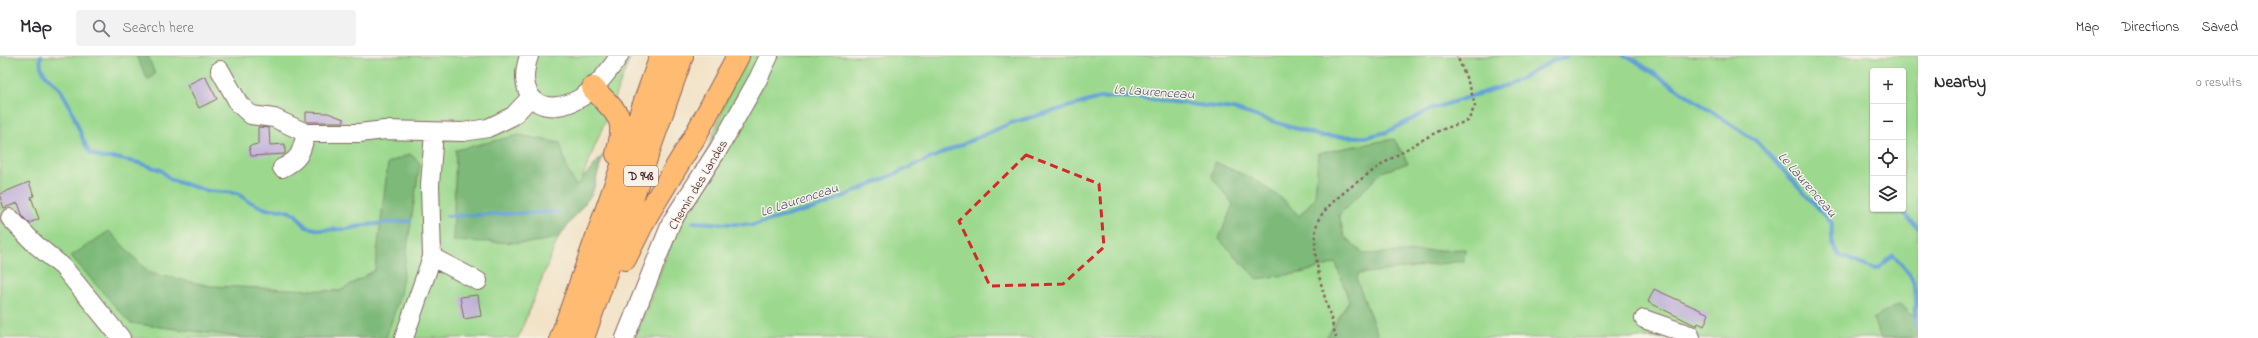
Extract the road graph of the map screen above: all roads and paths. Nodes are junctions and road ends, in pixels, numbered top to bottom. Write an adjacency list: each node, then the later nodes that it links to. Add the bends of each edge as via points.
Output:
1 (529, 56): 10 (street, via 524,77)
2 (619, 56): 9 (street)
3 (661, 56): 15 (highway, D 948)
4 (682, 56): 18 (highway, D 948)
5 (738, 56): 18 (highway, via 694,138 647,215 615,281)
6 (769, 56): 24 (street, Chemin des Landes, via 719,148 672,221)
7 (1457, 56): 25 (path, via 1474,104 1468,120 1426,138 1351,186 1317,223 1315,255)
8 (220, 70): 12 (street, via 239,104 251,115 274,118)
9 (593, 88): 10 (street, via 581,97 557,106 547,107); 15 (highway, via 620,119 622,127 622,135 602,200)
10 (530, 98): 11 (street, via 513,116 488,128 463,132)
11 (434, 132): 12 (street, via 385,130 359,133); 16 (street, via 430,185)
12 (306, 133): 13 (street, via 301,153 295,162)
13 (282, 168)
14 (10, 218): 20 (street, via 35,244 63,267)
15 (602, 225): 22 (highway, D 948)
16 (432, 257): 17 (street); 21 (street)
17 (478, 281)
18 (599, 295): 23 (highway, D 948)
19 (1644, 319): 26 (street, via 1690,335)
20 (121, 338)
21 (404, 338)
22 (561, 338)
23 (583, 338)
24 (625, 338)
25 (1336, 338)
26 (1691, 338)

